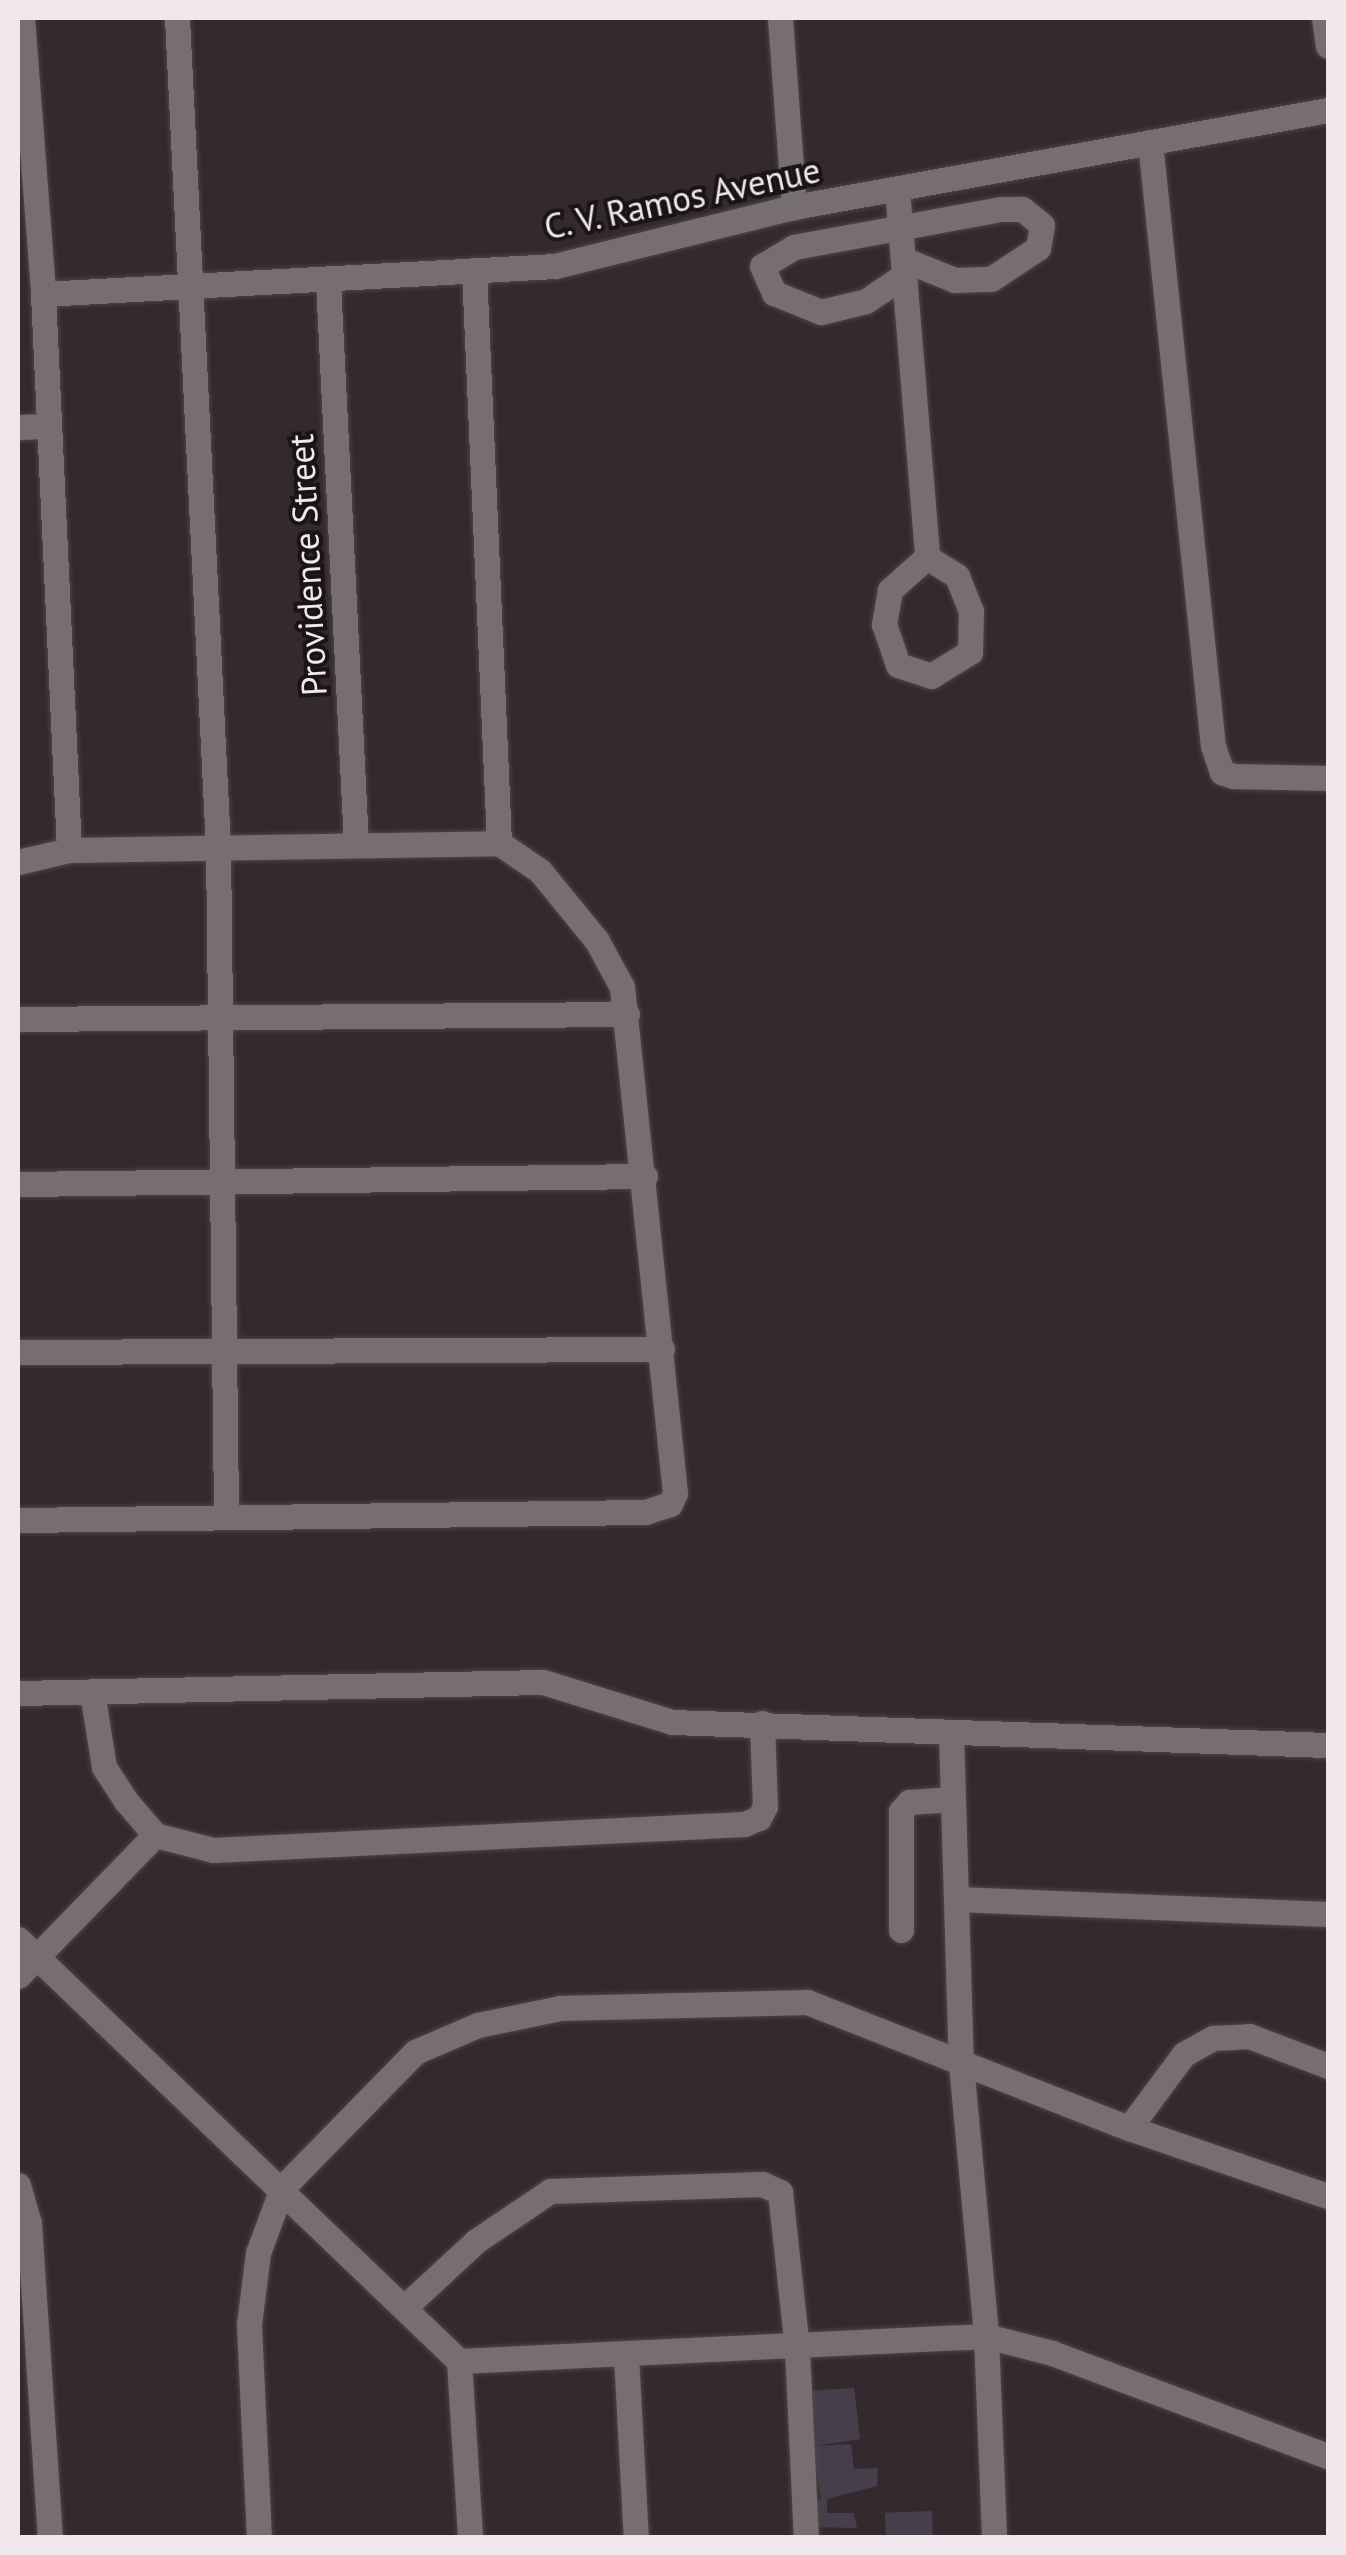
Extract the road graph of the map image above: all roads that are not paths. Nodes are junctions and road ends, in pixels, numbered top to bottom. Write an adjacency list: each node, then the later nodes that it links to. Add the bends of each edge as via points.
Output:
1 (22, 18): 15 (street)
2 (177, 18): 14 (street)
3 (780, 18): 9 (street)
4 (1324, 18): 5 (street)
5 (1328, 46)
6 (1328, 110): 7 (street, C. V. Ramos Avenue)
7 (1150, 142): 8 (street, C. V. Ramos Avenue); 19 (street, via 1217,758 1222,772 1246,779)
8 (897, 188): 9 (street, C. V. Ramos Avenue); 10 (street)
9 (794, 207): 12 (street, C. V. Ramos Avenue, via 588,261)
10 (901, 226): 11 (street); 11 (street, via 1022,209 1035,215 1044,238 1025,259 978,282); 11 (street, via 794,247 762,266 774,293 822,312 866,300)
11 (906, 267): 18 (street)
12 (474, 270): 13 (street, C. V. Ramos Avenue); 20 (street)
13 (328, 282): 14 (street, C. V. Ramos Avenue); 21 (street, Providence Street)
14 (186, 287): 15 (street, C. V. Ramos Avenue); 22 (street)
15 (43, 294): 17 (street)
16 (18, 426): 17 (street)
17 (46, 426): 23 (street)
18 (926, 558): 18 (street, via 890,590 884,624 898,665 931,676 970,652 972,632 967,593 944,564)
19 (1328, 778)
20 (500, 843): 21 (street); 25 (street, via 513,847 578,914 610,963)
21 (356, 845): 22 (street)
22 (218, 847): 23 (street); 26 (street)
23 (69, 850): 24 (street)
24 (18, 862)
25 (627, 1014): 26 (street); 28 (street)
26 (221, 1016): 27 (street); 29 (street)
27 (18, 1019)
28 (645, 1176): 29 (street); 31 (street)
29 (221, 1177): 30 (street); 32 (street)
30 (18, 1184)
31 (662, 1349): 32 (street); 34 (street, via 675,1493 660,1510)
32 (220, 1350): 33 (street); 34 (street)
33 (18, 1352)
34 (226, 1515): 35 (street)
35 (18, 1520)
36 (92, 1692): 37 (street); 38 (street, via 544,1682 672,1722); 42 (street, via 104,1767)
37 (18, 1693)
38 (762, 1723): 39 (street); 42 (street, via 765,1806 744,1824 212,1850)
39 (951, 1732): 40 (street); 41 (street)
40 (1328, 1745)
41 (954, 1799): 43 (street); 45 (street, via 909,1802 901,1811)
42 (155, 1835): 46 (street)
43 (957, 1898): 44 (street); 48 (street)
44 (1328, 1914)
45 (901, 1930)
46 (27, 1948): 47 (street); 52 (street)
47 (18, 1976)
48 (961, 2064): 50 (street); 52 (street, via 807,2002 518,2013 415,2052); 55 (street)
49 (1328, 2066): 50 (street, via 1249,2036 1212,2038 1184,2054)
50 (1129, 2128): 53 (street)
51 (18, 2185): 60 (street, via 29,2223)
52 (282, 2188): 54 (street); 61 (street, via 258,2253 248,2324)
53 (1328, 2196)
54 (407, 2306): 56 (street, via 476,2241 550,2192 762,2184 780,2192 785,2209); 58 (street)
55 (986, 2336): 56 (street); 59 (street, via 1052,2352); 65 (street)
56 (797, 2349): 57 (street); 64 (street)
57 (626, 2356): 58 (street); 63 (street)
58 (459, 2360): 62 (street)
59 (1328, 2456)
60 (50, 2538)
61 (259, 2538)
62 (470, 2538)
63 (636, 2538)
64 (806, 2538)
65 (994, 2538)

